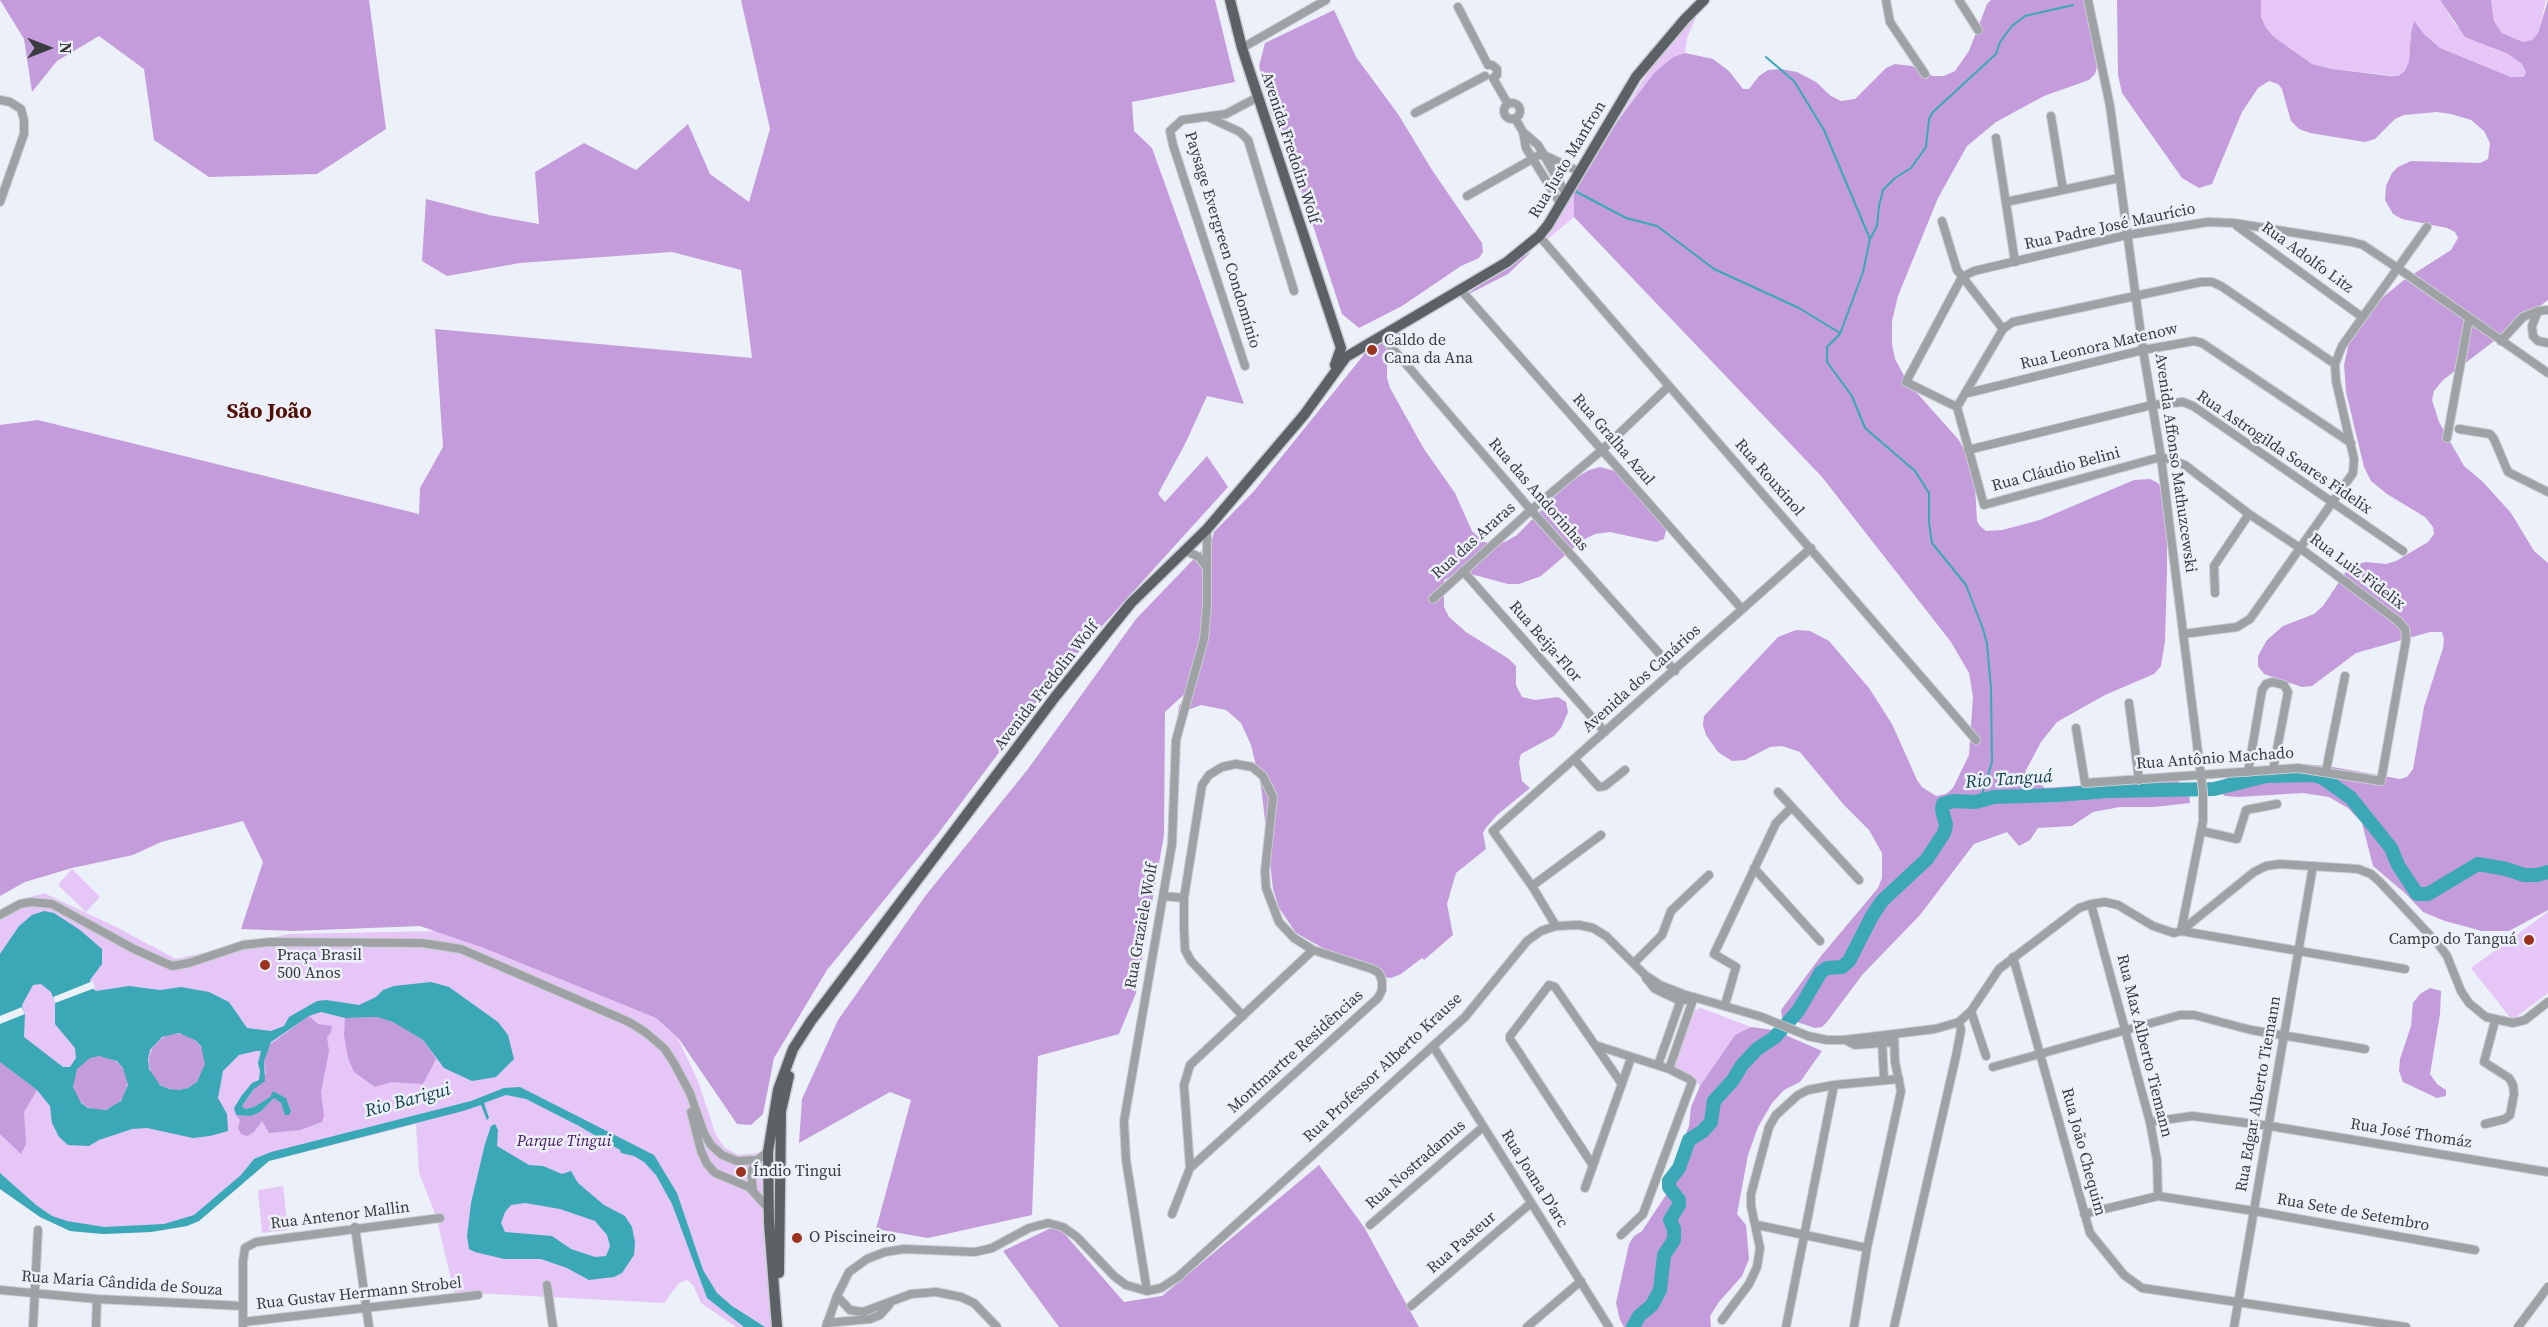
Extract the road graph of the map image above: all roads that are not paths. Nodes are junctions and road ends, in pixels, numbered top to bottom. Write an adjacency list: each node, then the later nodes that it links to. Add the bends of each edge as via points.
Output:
1 (1230, 0): 9 (main road, Avenida Fredolin Wolf)
2 (1326, 0): 9 (street)
3 (1704, 0): 21 (main road, Rua Justo Manfron, via 1636,77)
4 (1886, 0): 10 (street, via 1890,22)
5 (1959, 0): 8 (street)
6 (2088, 0): 22 (street, Avenida Affonso Mathuzcewski, via 2110,106)
7 (1458, 7): 11 (street, via 1488,65 1483,70)
8 (1978, 30)
9 (1242, 48): 12 (main road, Avenida Fredolin Wolf)
10 (1925, 74)
11 (1489, 77): 14 (street); 17 (street, via 1509,104 1505,114 1515,118)
12 (1258, 97): 16 (street, Paysage Evergreen Condomínio); 48 (main road, Avenida Fredolin Wolf, via 1326,304)
13 (0, 100): 26 (street, via 21,109 24,134)
14 (1415, 113)
15 (2051, 116): 23 (street)
16 (1210, 118): 38 (street, Paysage Evergreen Condomínio, via 1248,140); 51 (street, Paysage Evergreen Condomínio, via 1182,120 1170,131)
17 (1523, 132): 19 (street); 20 (street)
18 (1996, 138): 27 (street)
19 (1544, 154): 20 (street); 21 (street); 24 (street)
20 (1532, 159): 25 (street); 28 (street)
21 (1578, 171): 24 (main road, Rua Justo Manfron)
22 (2119, 178): 23 (street); 33 (street, Avenida Affonso Mathuzcewski)
23 (2063, 190): 27 (street)
24 (1565, 192): 28 (main road, Rua Justo Manfron)
25 (1467, 196)
26 (0, 202)
27 (2006, 202): 34 (street)
28 (1560, 203): 32 (main road, Rua Justo Manfron)
29 (1942, 221): 36 (street, via 1954,265)
30 (2234, 223): 33 (street, Rua Padre José Maurício, via 2208,222); 35 (street, Rua Padre José Maurício, via 2363,245); 42 (street, Rua Adolfo Litz)
31 (2427, 227): 35 (street)
32 (1539, 236): 37 (main road, Rua Justo Manfron, via 1507,262); 53 (street, Rua Rouxinol)
33 (2127, 236): 34 (street, Rua Padre José Maurício); 39 (street, Avenida Affonso Mathuzcewski)
34 (2015, 262): 36 (street, Rua Padre José Maurício)
35 (2398, 269): 42 (street); 43 (street, Rua Padre José Maurício)
36 (1962, 277): 44 (street); 56 (street, via 1906,382)
37 (1461, 290): 45 (main road, Rua Justo Manfron); 60 (street, Rua Gralha Azul)
38 (1294, 291)
39 (2135, 295): 44 (street, via 2013,322); 49 (street, Avenida Affonso Mathuzcewski); 50 (street, via 2212,282)
40 (2548, 310): 41 (street)
41 (2538, 311): 46 (street, via 2515,324); 47 (street, via 2533,336)
42 (2362, 317): 50 (street)
43 (2469, 318): 46 (street, Rua Padre José Maurício); 58 (street)
44 (2003, 329): 54 (street)
45 (1382, 336): 48 (main road, Rua Justo Manfron); 65 (street, Rua das Andorinhas)
46 (2501, 341): 52 (street, Rua Padre José Maurício)
47 (2548, 343)
48 (1346, 350): 67 (main road, Avenida Fredolin Wolf, via 1304,415)
49 (2143, 350): 54 (street, Rua Leonora Matenow); 55 (street, Avenida Affonso Mathuzcewski); 59 (street, Rua Leonora Matenow, via 2202,343)
50 (2335, 364): 59 (street)
51 (1245, 366)
52 (2548, 373)
53 (1669, 386): 60 (street, Rua das Araras); 68 (street, Rua Rouxinol)
54 (1968, 393): 56 (street)
55 (2152, 405): 61 (street, Rua Astrogilda Soares Fidelix); 62 (street, Avenida Affonso Mathuzcewski); 64 (street, Rua Astrogilda Soares Fidelix, via 2183,402 2193,406)
56 (1957, 407): 61 (street, Rua Cláudio Belini)
57 (2459, 429): 63 (street, via 2490,434 2508,472)
58 (2447, 438)
59 (2351, 443): 64 (street, via 2353,474)
60 (1602, 450): 65 (street, Rua das Araras); 76 (street, Rua Gralha Azul)
61 (1968, 450): 62 (street, Rua Cláudio Belini, via 1984,505)
62 (2161, 457): 66 (street, Rua Luiz Fidelix, via 2185,465); 77 (street, Avenida Affonso Mathuzcewski)
63 (2548, 492)
64 (2331, 503): 69 (street); 71 (street, Rua Astrogilda Soares Fidelix)
65 (1531, 510): 73 (street, Rua das Araras); 78 (street, Rua das Andorinhas)
66 (2248, 514): 69 (street, Rua Luiz Fidelix); 74 (street, via 2214,566)
67 (1207, 529): 70 (main road, Avenida Fredolin Wolf); 72 (street, Rua Graziele Wolf)
68 (1810, 548): 76 (street, Avenida dos Canários); 83 (street, Rua Rouxinol)
69 (2300, 548): 77 (street, via 2244,625); 91 (street, Rua Luiz Fidelix, via 2405,629)
70 (1186, 551): 72 (street, via 1199,557); 144 (main road, Avenida Fredolin Wolf, via 1131,603 1056,697 809,1026 777,1109)
71 (2403, 551)
72 (1207, 568): 102 (street, Rua Graziele Wolf, via 1203,639 1176,740 1172,844)
73 (1463, 571): 75 (street, Rua das Araras); 82 (street, Rua Beija-Flor)
74 (2216, 592)
75 (1433, 599)
76 (1742, 609): 78 (street, Avenida dos Canários)
77 (2183, 634): 89 (street, Avenida Affonso Mathuzcewski)
78 (1675, 670): 82 (street, Avenida dos Canários)
79 (2345, 676): 87 (street)
80 (2130, 703): 90 (street)
81 (2076, 728): 90 (street, Rua Antônio Machado, via 2085,783)
82 (1605, 732): 84 (street, Avenida dos Canários)
83 (1976, 740)
84 (1574, 759): 85 (street, via 1599,787); 101 (street, Avenida dos Canários, via 1493,831)
85 (1625, 770)
86 (2273, 770): 87 (street, Rua Antônio Machado); 88 (street, Rua Antônio Machado); 88 (street, via 2288,692 2284,685 2272,682 2262,690)
87 (2326, 771): 91 (street, Rua Antônio Machado)
88 (2248, 772): 89 (street, Rua Antônio Machado)
89 (2202, 776): 90 (street, Rua Antônio Machado); 95 (street, Avenida Affonso Mathuzcewski, via 2205,808)
90 (2139, 780)
91 (2381, 781)
92 (1778, 792): 94 (street)
93 (2277, 804): 95 (street, via 2246,810 2237,839)
94 (1792, 807): 98 (street, via 1776,823); 100 (street)
95 (2201, 831): 107 (street, Avenida Affonso Mathuzcewski)
96 (1601, 835): 101 (street)
97 (2313, 866): 107 (street, via 2266,866); 110 (street, Rua Edgar Alberto Tiemann); 120 (street, via 2371,874 2439,945 2469,1003)
98 (1754, 868): 108 (street); 117 (street, via 1714,954 1736,967)
99 (1709, 875): 112 (street, via 1671,911 1662,935)
100 (1859, 880)
101 (1532, 886): 106 (street)
102 (1163, 896): 103 (street); 172 (street, Rua Graziele Wolf, via 1124,1121 1126,1160)
103 (1184, 898): 109 (street, Montmartre Residências, via 1202,785 1222,767 1252,767 1263,776 1273,798 1265,872 1271,902 1279,922); 119 (street, Montmartre Residências, via 1185,950)
104 (2091, 904): 107 (street, via 2118,905 2165,932); 111 (street, Rua Professor Alberto Krause, via 2079,908); 122 (street, Rua Max Alberto Tiemann)
105 (0, 915): 135 (street, via 20,904 52,904 172,966 243,945 270,942 422,944 461,949 629,1022 664,1048)
106 (1556, 926): 112 (street, Rua Professor Alberto Krause, via 1593,928); 127 (street, Rua Professor Alberto Krause, via 1527,941 1465,1017)
107 (2181, 931): 110 (street)
108 (1820, 941)
109 (1313, 950): 119 (street, Montmartre Residências); 147 (street, Montmartre Residências, via 1379,973 1382,981 1378,998)
110 (2300, 951): 113 (street); 123 (street, Rua Edgar Alberto Tiemann)
111 (2013, 957): 118 (street, Rua Professor Alberto Krause, via 1999,969); 129 (street, Rua João Chequim)
112 (1634, 963): 115 (street, Rua Professor Alberto Krause)
113 (2405, 969)
114 (1694, 997): 115 (street, Rua Professor Alberto Krause); 117 (street, Rua Professor Alberto Krause); 134 (street)
115 (1680, 998): 132 (street)
116 (2548, 1002): 120 (street, via 2525,1020)
117 (1725, 1005): 125 (street, Rua Professor Alberto Krause, via 1808,1036 1827,1040)
118 (1971, 1011): 121 (street, Rua Professor Alberto Krause); 130 (street)
119 (1243, 1016): 147 (street, Montmartre Residências, via 1185,1074)
120 (2495, 1021): 141 (street, via 2484,1062 2509,1078 2514,1094 2510,1115)
121 (1959, 1022): 124 (street, Rua Professor Alberto Krause); 198 (street, via 1956,1056)
122 (2125, 1028): 123 (street, via 2166,1017 2194,1015); 129 (street); 140 (street, Rua Max Alberto Tiemann)
123 (2283, 1035): 128 (street); 143 (street, Rua Edgar Alberto Tiemann)
124 (1894, 1038): 125 (street, Rua Professor Alberto Krause); 136 (street)
125 (1882, 1039): 137 (street)
126 (1595, 1045): 131 (street); 138 (street); 146 (street, via 1550,985 1510,1037)
127 (1433, 1046): 142 (street, Rua Joana D'arc); 172 (street, Rua Professor Alberto Krause, via 1178,1277 1161,1288)
128 (2365, 1049)
129 (2041, 1054): 133 (street); 157 (street, Rua João Chequim)
130 (1986, 1056)
131 (1631, 1058): 132 (street); 138 (street)
132 (1655, 1065): 134 (street)
133 (1993, 1066)
134 (1669, 1069): 164 (street, via 1689,1079 1692,1087 1643,1214)
135 (683, 1079): 145 (street, via 711,1144 722,1155 737,1161); 150 (street, via 707,1164 715,1173)
136 (1899, 1079): 137 (street); 166 (street, via 1901,1091)
137 (1884, 1080): 139 (street)
138 (1622, 1084): 146 (street)
139 (1834, 1085): 161 (street, via 1798,1095 1769,1127 1751,1194); 165 (street)
140 (2150, 1122): 143 (street, Rua José Thomáz, via 2192,1116); 151 (street, Rua Max Alberto Tiemann)
141 (2485, 1124)
142 (1483, 1126): 152 (street, Rua Joana D'arc); 160 (street, Rua Nostradamus)
143 (2270, 1126): 148 (street, Rua José Thomáz); 155 (street, Rua Edgar Alberto Tiemann)
144 (773, 1154): 145 (street); 153 (main road, Avenida Fredolin Wolf); 154 (main road, Avenida Fredolin Wolf)
145 (758, 1160): 150 (street, via 751,1172)
146 (1592, 1164): 149 (street)
147 (1190, 1168): 156 (street, Montmartre Residências)
148 (2548, 1172)
149 (1585, 1188)
150 (753, 1190): 154 (street)
151 (2158, 1196): 155 (street, Rua Sete de Setembro); 157 (street, Rua Sete de Setembro)
152 (1531, 1203): 168 (street, Rua Joana D'arc); 180 (street, Rua Pasteur)
153 (780, 1207): 154 (main road); 159 (main road, Avenida Fredolin Wolf)
154 (768, 1208): 159 (main road, Avenida Fredolin Wolf)
155 (2254, 1211): 167 (street, Rua Sete de Setembro); 177 (street, Rua Edgar Alberto Tiemann)
156 (1172, 1214)
157 (2084, 1214): 177 (street, Rua João Chequim, via 2090,1233 2124,1275 2142,1288)
158 (440, 1218): 162 (street, Rua Antenor Mallin)
159 (774, 1225): 192 (main road, Avenida Fredolin Wolf)
160 (1370, 1225)
161 (1757, 1225): 165 (street); 183 (street, via 1757,1267)
162 (355, 1227): 179 (street, Rua Antenor Mallin, via 256,1242 245,1248); 181 (street)
163 (38, 1230): 173 (street)
164 (1621, 1235)
165 (1805, 1235): 166 (street); 196 (street)
166 (1867, 1248): 197 (street)
167 (2475, 1250)
168 (1581, 1281): 194 (street); 195 (street, Rua Joana D'arc)
169 (547, 1285): 191 (street)
170 (2548, 1287): 201 (street)
171 (0, 1290): 173 (street, Rua Maria Cândida de Souza)
172 (1146, 1291): 175 (street, via 1126,1285 1077,1237 1048,1223 975,1252 885,1251 849,1272)
173 (33, 1294): 176 (street, Rua Maria Cândida de Souza); 188 (street)
174 (478, 1295): 181 (street, Rua Gustav Hermann Strobel)
175 (837, 1296): 182 (street); 187 (street)
176 (97, 1299): 179 (street, Rua Maria Cândida de Souza); 189 (street)
177 (2239, 1302): 185 (street, Rua João Chequim); 199 (street, Rua Edgar Alberto Tiemann)
178 (892, 1303): 182 (street, via 863,1312); 184 (street, via 876,1317); 193 (street, via 911,1294 936,1292 961,1297 974,1303)
179 (243, 1306): 186 (street)
180 (1411, 1306)
181 (367, 1308): 186 (street, Rua Gustav Hermann Strobel); 190 (street)
182 (848, 1308): 184 (street)
183 (1722, 1320)
184 (845, 1321): 187 (street)
185 (2354, 1323): 200 (street, Rua João Chequim)
186 (243, 1324)
187 (826, 1325)
188 (33, 1327)
189 (96, 1327)
190 (369, 1327)
191 (553, 1327)
192 (777, 1327)
193 (997, 1327)
194 (1527, 1327)
195 (1609, 1327)
196 (1786, 1327)
197 (1854, 1327)
198 (1894, 1327)
199 (2234, 1327)
200 (2406, 1327)
201 (2518, 1327)

